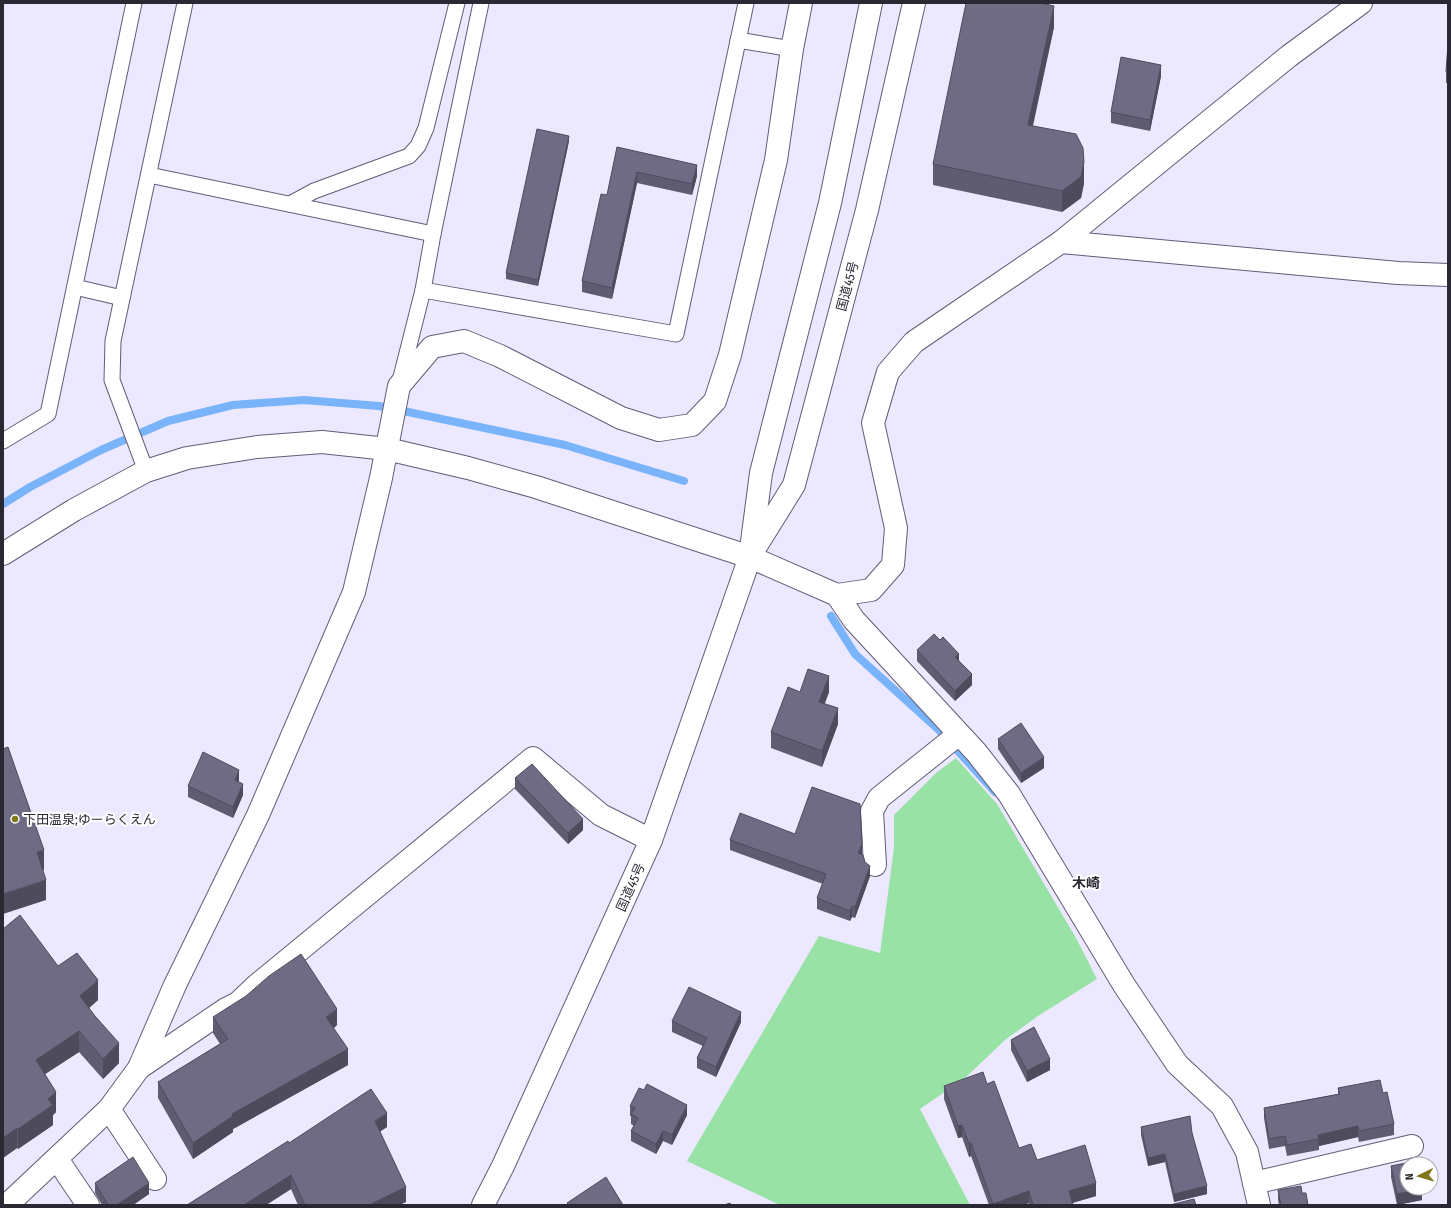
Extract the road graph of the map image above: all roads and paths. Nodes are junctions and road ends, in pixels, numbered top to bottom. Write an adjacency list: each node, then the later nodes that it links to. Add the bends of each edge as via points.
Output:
1 (134, 3): 17 (lane)
2 (185, 3): 12 (lane)
3 (457, 3): 13 (lane, via 426,128 418,146 409,156 314,191)
4 (481, 3): 14 (lane)
5 (746, 3): 10 (lane)
6 (801, 3): 11 (main road)
7 (871, 3): 25 (main road, 国道45号, via 830,203 761,473)
8 (914, 3): 25 (main road, 国道45号, via 867,210 794,485)
9 (1361, 3): 15 (main road, via 1289,56)
10 (738, 40): 11 (lane); 18 (lane, via 676,334)
11 (792, 49): 20 (main road, via 776,160 730,355 715,401 692,425 659,430 621,418 500,356 464,341 432,347)
12 (149, 175): 13 (lane); 19 (lane)
13 (290, 204): 14 (lane)
14 (433, 234): 18 (lane)
15 (1061, 242): 16 (main road, via 1398,273); 26 (main road, via 914,342 888,372 873,423 896,528 893,565 871,590)
16 (1448, 275)
17 (75, 287): 19 (lane); 21 (lane, via 48,414)
18 (423, 290): 20 (lane)
19 (122, 298): 23 (lane, via 113,341 112,380)
20 (399, 386): 22 (main road)
21 (3, 441)
22 (387, 449): 23 (main road, via 322,442 257,447 187,458); 25 (main road, via 536,487); 30 (main road, via 354,592 258,815 175,985)
23 (146, 471): 24 (main road, via 74,510)
24 (3, 554)
25 (750, 557): 26 (main road); 28 (main road, 国道45号)
26 (837, 595): 27 (main road, via 854,620)
27 (959, 734): 29 (main road, via 879,798 872,811); 35 (main road, via 1009,794 1124,985 1177,1064 1222,1106 1247,1152)
28 (651, 840): 30 (main road, via 601,815 533,758 238,1003); 38 (main road, 国道45号)
29 (875, 865)
30 (139, 1068): 31 (main road)
31 (109, 1110): 33 (main road); 34 (main road)
32 (1412, 1146): 35 (main road)
33 (57, 1159): 36 (main road); 37 (main road)
34 (155, 1179)
35 (1254, 1183): 39 (main road)
36 (7, 1205)
37 (88, 1205)
38 (483, 1205)
39 (1259, 1205)

